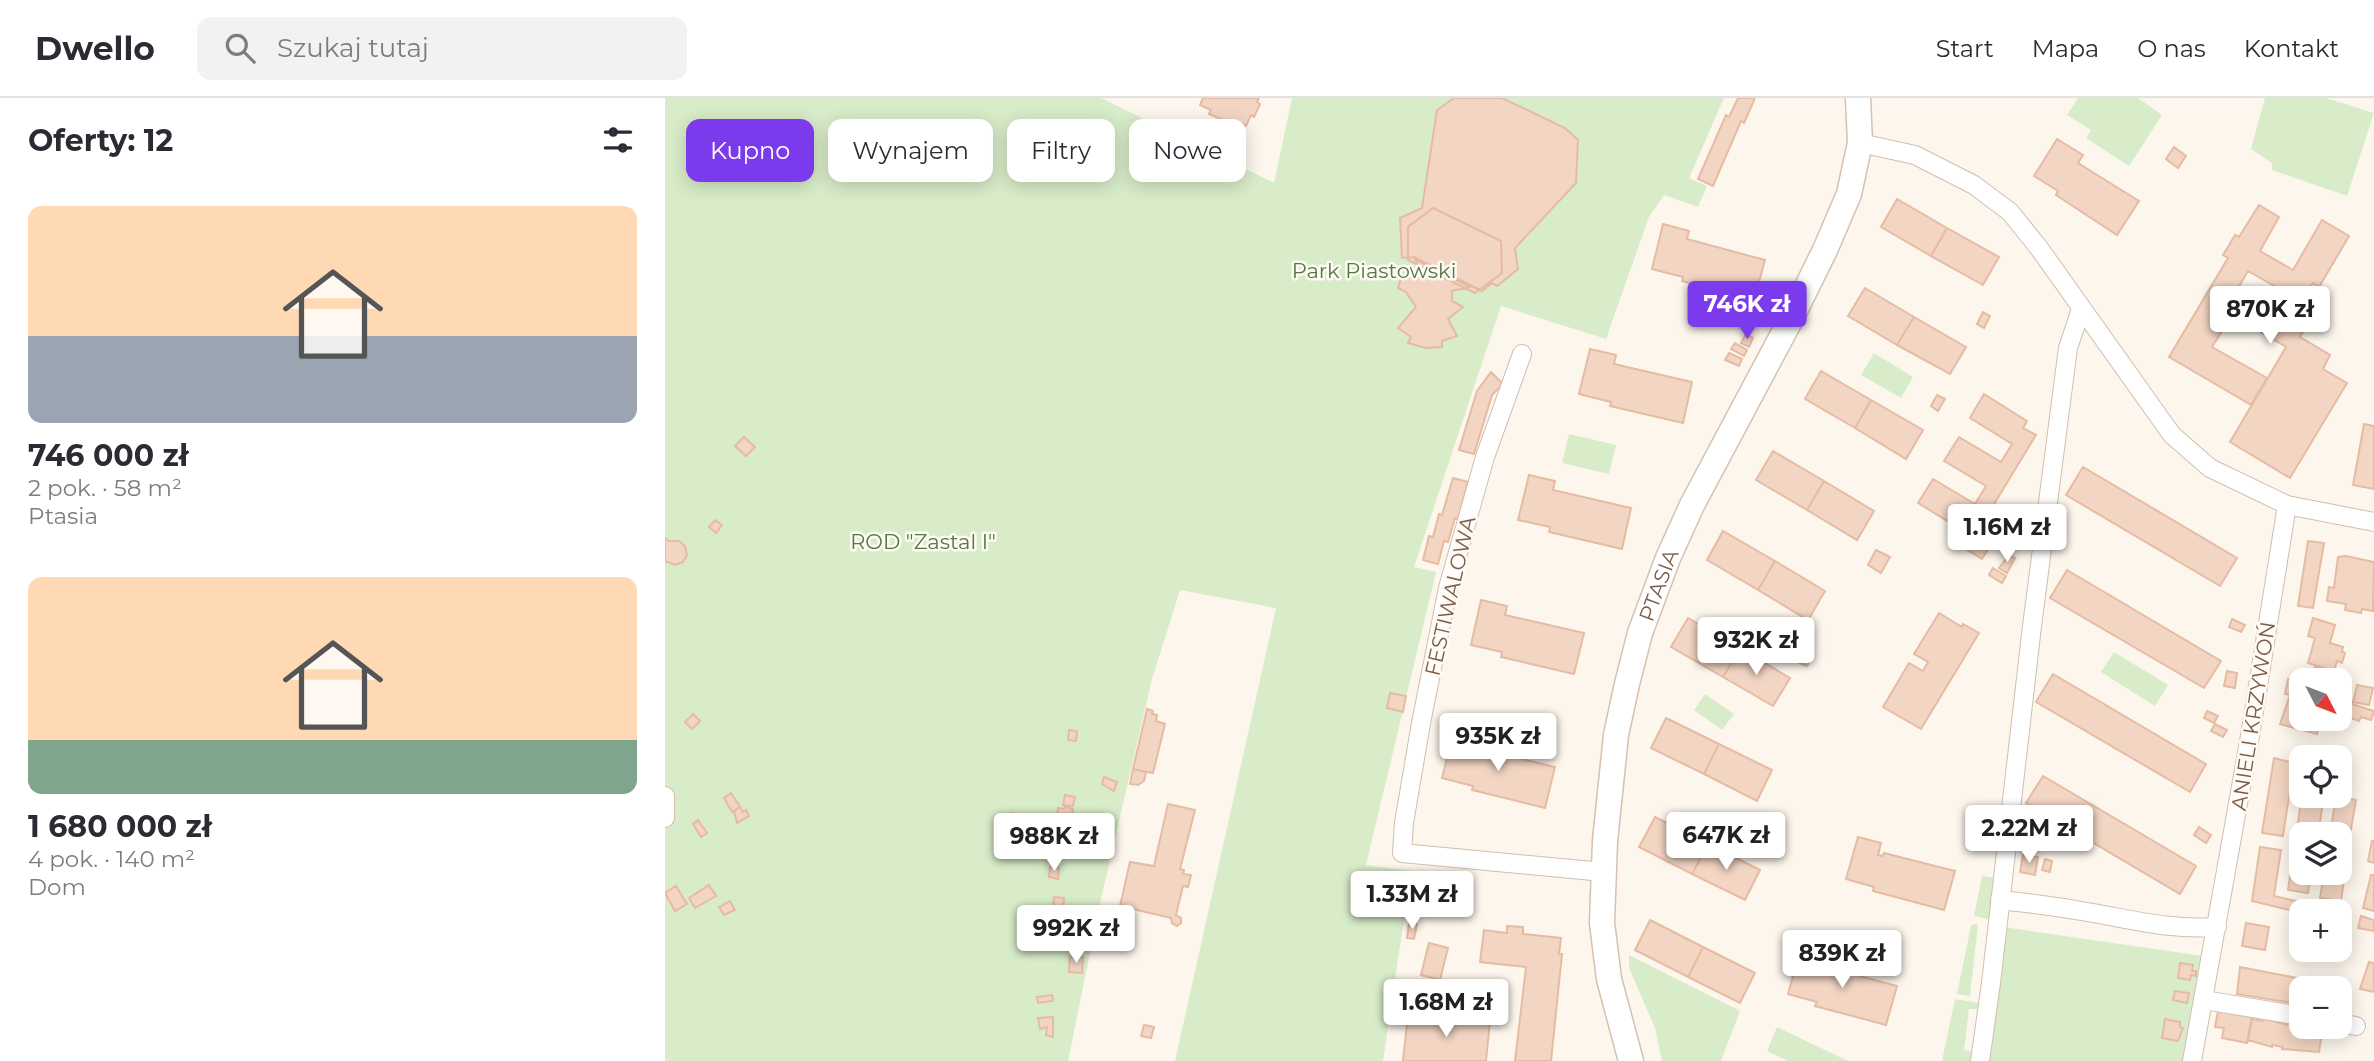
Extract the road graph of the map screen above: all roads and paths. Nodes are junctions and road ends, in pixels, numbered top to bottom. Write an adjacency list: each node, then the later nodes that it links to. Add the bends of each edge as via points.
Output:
1 (1858, 98): 2 (street, PTASIA)
2 (1860, 143): 3 (street, via 1915,155 1997,201 2022,225); 9 (street, PTASIA, via 1849,194 1825,250 1692,505 1640,633 1616,735)
3 (2081, 309): 5 (street, via 2187,450 2210,468); 10 (street, via 2068,348)
4 (1522, 354): 9 (street, FESTIWALOWA, via 1485,457 1448,588 1421,723 1402,853)
5 (2287, 505): 6 (street); 11 (street, ANIELI KRZYWOŃ)
6 (2374, 522)
7 (665, 796): 8 (street)
8 (665, 818)
9 (1603, 872): 14 (street, PTASIA, via 1604,950)
10 (2000, 900): 11 (street, via 2162,927); 15 (street)
11 (2217, 927): 12 (street, ANIELI KRZYWOŃ)
12 (2204, 1000): 13 (street); 16 (street, ANIELI KRZYWOŃ)
13 (2289, 1014)
14 (1630, 1061)
15 (1980, 1061)
16 (2192, 1061)

